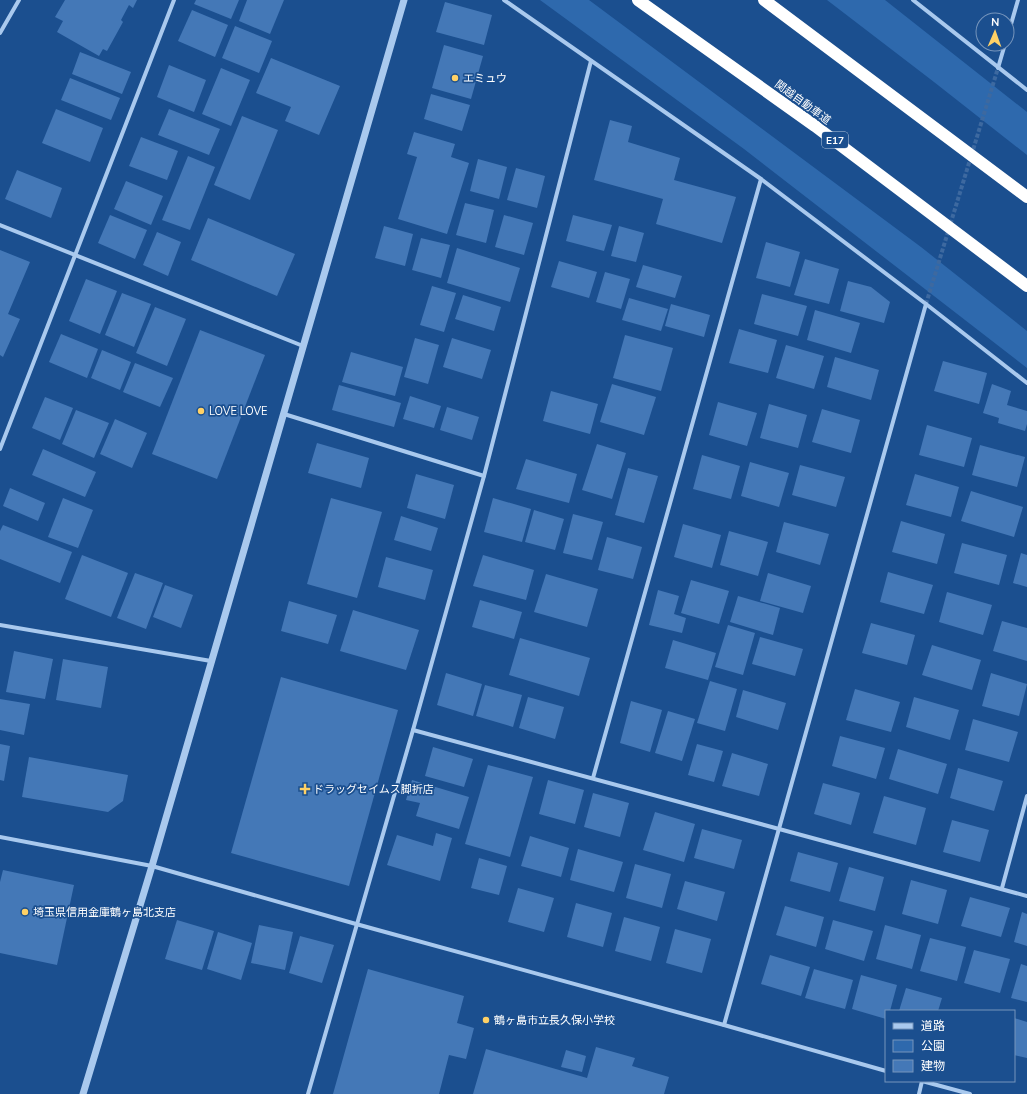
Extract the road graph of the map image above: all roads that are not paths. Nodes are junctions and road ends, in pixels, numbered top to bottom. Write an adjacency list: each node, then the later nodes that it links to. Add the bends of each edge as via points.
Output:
1 (19, 0): 10 (street)
2 (174, 0): 18 (street)
3 (404, 0): 21 (street)
4 (504, 0): 12 (street)
5 (638, 0): 19 (highway, 関越自動車道 / E17, via 815,126)
6 (764, 0): 16 (highway)
7 (913, 0): 13 (street)
8 (1018, 0): 9 (street)
9 (1015, 12)
10 (0, 33)
11 (1003, 52): 13 (street)
12 (591, 61): 15 (street); 25 (street)
13 (998, 68): 14 (street)
14 (1027, 90)
15 (761, 179): 20 (street); 29 (street)
16 (1027, 197)
17 (0, 225): 18 (street)
18 (76, 256): 21 (street); 24 (street)
19 (1027, 286)
20 (926, 304): 22 (street); 31 (street)
21 (303, 346): 23 (street)
22 (1027, 383)
23 (284, 414): 25 (street); 27 (street)
24 (0, 449)
25 (484, 476): 28 (street)
26 (0, 625): 27 (street)
27 (211, 661): 33 (street)
28 (413, 730): 29 (street); 36 (street)
29 (593, 778): 31 (street)
30 (1027, 796): 34 (street)
31 (779, 829): 34 (street); 37 (street)
32 (0, 837): 33 (street)
33 (152, 866): 36 (street); 41 (street)
34 (1002, 888): 35 (street)
35 (1027, 896)
36 (356, 924): 37 (street); 42 (street)
37 (724, 1025): 38 (street)
38 (885, 1071)
39 (922, 1082): 43 (street)
40 (926, 1082): 44 (street)
41 (83, 1094)
42 (308, 1094)
43 (919, 1094)
44 (970, 1094)

